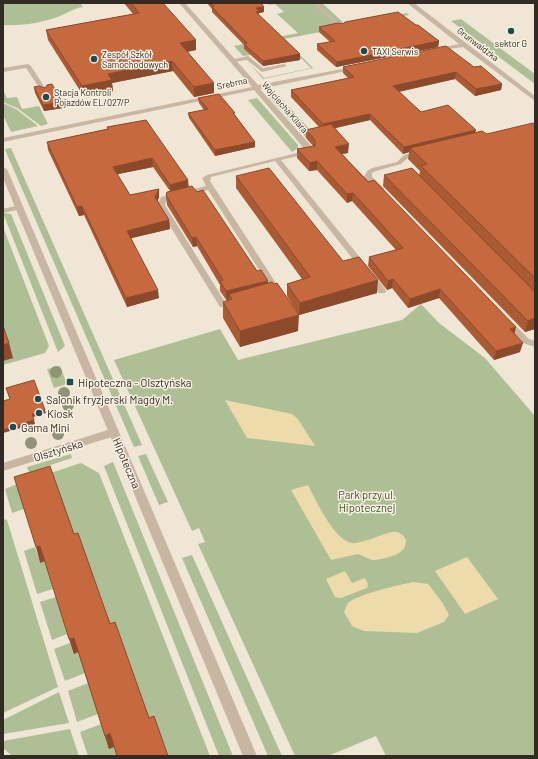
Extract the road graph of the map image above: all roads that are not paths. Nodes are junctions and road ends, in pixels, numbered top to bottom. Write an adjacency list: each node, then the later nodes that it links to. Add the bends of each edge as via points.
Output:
1 (182, 3): 7 (street, Wojciecha Kilara)
2 (314, 3): 4 (lane)
3 (410, 3): 5 (street, Grunwaldzka)
4 (341, 27)
5 (464, 45): 6 (street); 13 (street, Grunwaldzka)
6 (430, 52)
7 (233, 60): 8 (lane, via 249,58 262,70); 11 (street, Wojciecha Kilara)
8 (284, 66)
9 (362, 66): 11 (street, Srebrna)
10 (3, 70): 12 (lane, via 28,66)
11 (256, 88): 14 (street, Srebrna); 15 (street, Wojciecha Kilara)
12 (44, 91)
13 (535, 99)
14 (3, 140)
15 (311, 151): 17 (lane)
16 (429, 151): 20 (lane, via 406,156 402,166 374,169 369,172 368,177)
17 (277, 159): 19 (lane, via 209,176 206,181); 23 (lane)
18 (3, 169): 21 (street, Hipoteczna)
19 (210, 187): 24 (lane); 25 (lane, via 164,199 161,205 223,305)
20 (387, 197)
21 (19, 207): 22 (lane); 28 (street, Hipoteczna)
22 (3, 211)
23 (382, 291)
24 (277, 294)
25 (241, 302)
26 (500, 313): 27 (lane, via 526,341)
27 (535, 344)
28 (114, 432): 29 (street, Olsztyńska); 30 (street, Hipoteczna)
29 (3, 467)
30 (250, 756)

